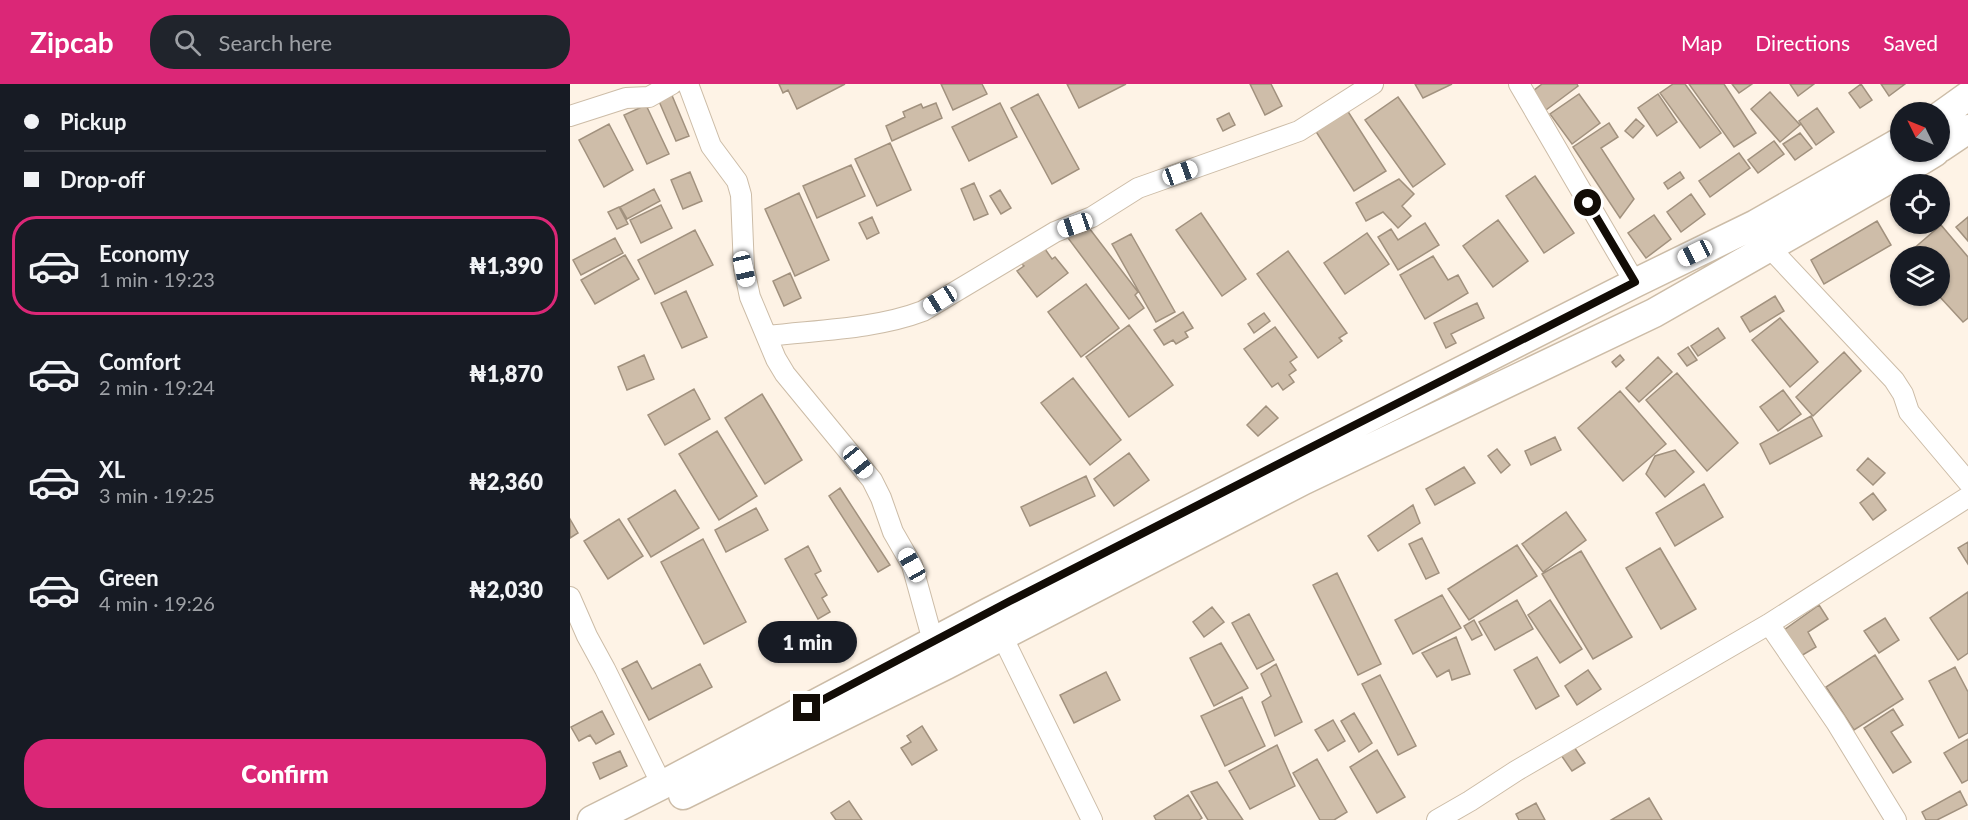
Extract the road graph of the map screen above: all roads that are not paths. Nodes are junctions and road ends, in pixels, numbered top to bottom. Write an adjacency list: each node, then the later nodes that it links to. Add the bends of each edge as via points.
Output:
1 (672, 84): 7 (street, via 649,97 626,98)
2 (688, 84): 14 (street, via 711,146 737,181 744,269 750,297)
3 (1372, 84): 14 (street, via 1299,130 1138,189 1092,217 1047,236 923,311 880,323)
4 (1518, 84): 13 (street)
5 (1968, 96): 6 (main road)
6 (1950, 109)
7 (570, 116)
8 (1968, 129): 9 (main road)
9 (1950, 141)
10 (1890, 148): 13 (main road, via 1756,224)
11 (1920, 162): 12 (main road)
12 (1769, 247): 15 (street, via 1894,380 1909,412); 19 (main road, via 1654,313 1304,480)
13 (1635, 282): 20 (main road)
14 (768, 336): 20 (street, via 785,374 872,480 893,532 912,565)
15 (1968, 482)
16 (1968, 497): 18 (street)
17 (570, 597): 21 (street)
18 (1769, 624): 25 (street); 26 (street)
19 (1002, 636): 23 (main road); 24 (street)
20 (933, 641): 21 (main road)
21 (662, 785): 22 (main road)
22 (592, 820)
23 (633, 820)
24 (1092, 820)
25 (1437, 820)
26 (1896, 820)

